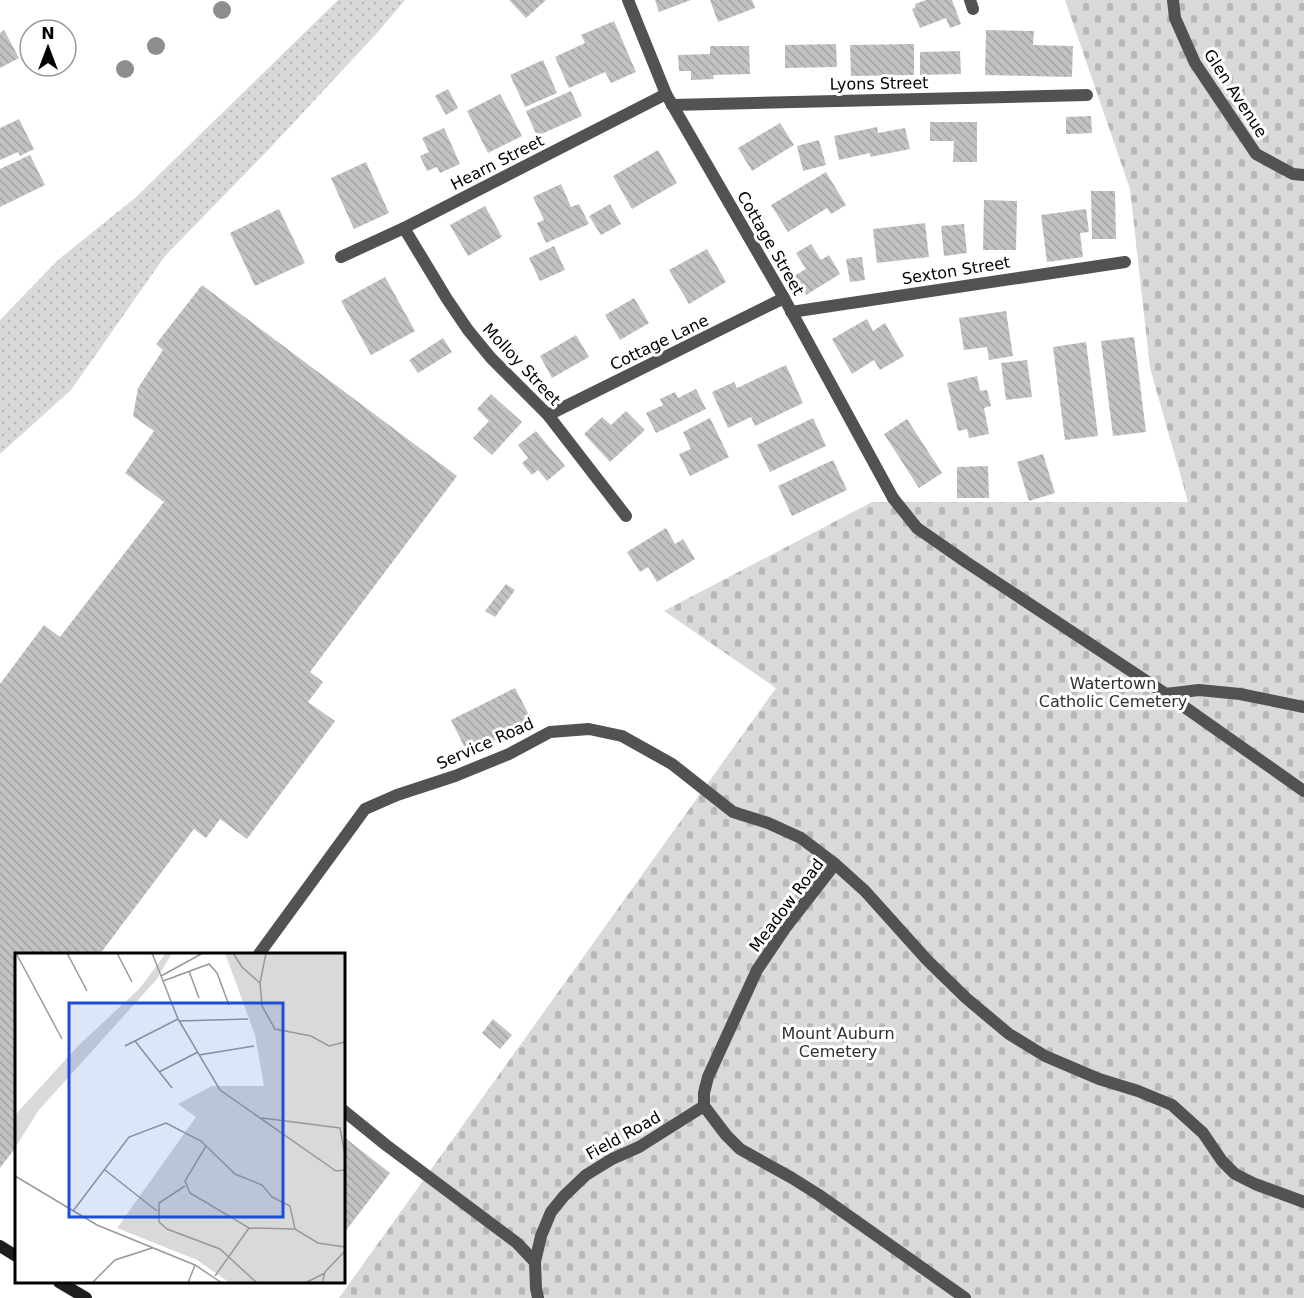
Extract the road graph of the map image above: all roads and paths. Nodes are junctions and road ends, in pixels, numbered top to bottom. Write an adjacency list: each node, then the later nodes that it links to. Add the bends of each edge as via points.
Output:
1 (628, 0): 4 (street, Cottage Street)
2 (1173, 0): 5 (street, Glen Avenue, via 1175,18 1195,63 1256,154)
3 (1087, 94): 4 (street, Lyons Street)
4 (669, 99): 6 (street, Hearn Street); 9 (street, Cottage Street)
5 (1304, 176)
6 (404, 228): 7 (street, Hearn Street); 11 (street, Molloy Street, via 468,330)
7 (341, 257)
8 (1125, 262): 10 (street, Sexton Street)
9 (784, 298): 10 (street, Cottage Street); 11 (street, Cottage Lane)
10 (791, 312): 13 (street, Cottage Street, via 893,498 917,528)
11 (548, 415): 12 (street, Molloy Street)
12 (626, 516)
13 (1166, 694): 14 (street, via 1199,690); 15 (street, Cottage Street)
14 (1304, 707)
15 (1304, 791)
16 (836, 864): 17 (street, Service Road, via 801,838 733,812 672,764 622,736 590,729 550,732 498,759 365,809); 18 (street, Meadow Road, via 757,970 708,1077); 20 (street, Meadow Road, via 942,975 1008,1034 1045,1056 1172,1105 1203,1133 1235,1174)
17 (260, 953)
18 (704, 1106): 23 (street, Field Road, via 586,1175 551,1212); 27 (street, via 740,1149 819,1195)
19 (345, 1112): 23 (street, via 516,1243)
20 (1304, 1202)
21 (0, 1246): 22 (street)
22 (15, 1255)
23 (535, 1262): 26 (street, Field Road)
24 (62, 1283): 25 (street)
25 (86, 1298)
26 (538, 1298)
27 (965, 1298)

